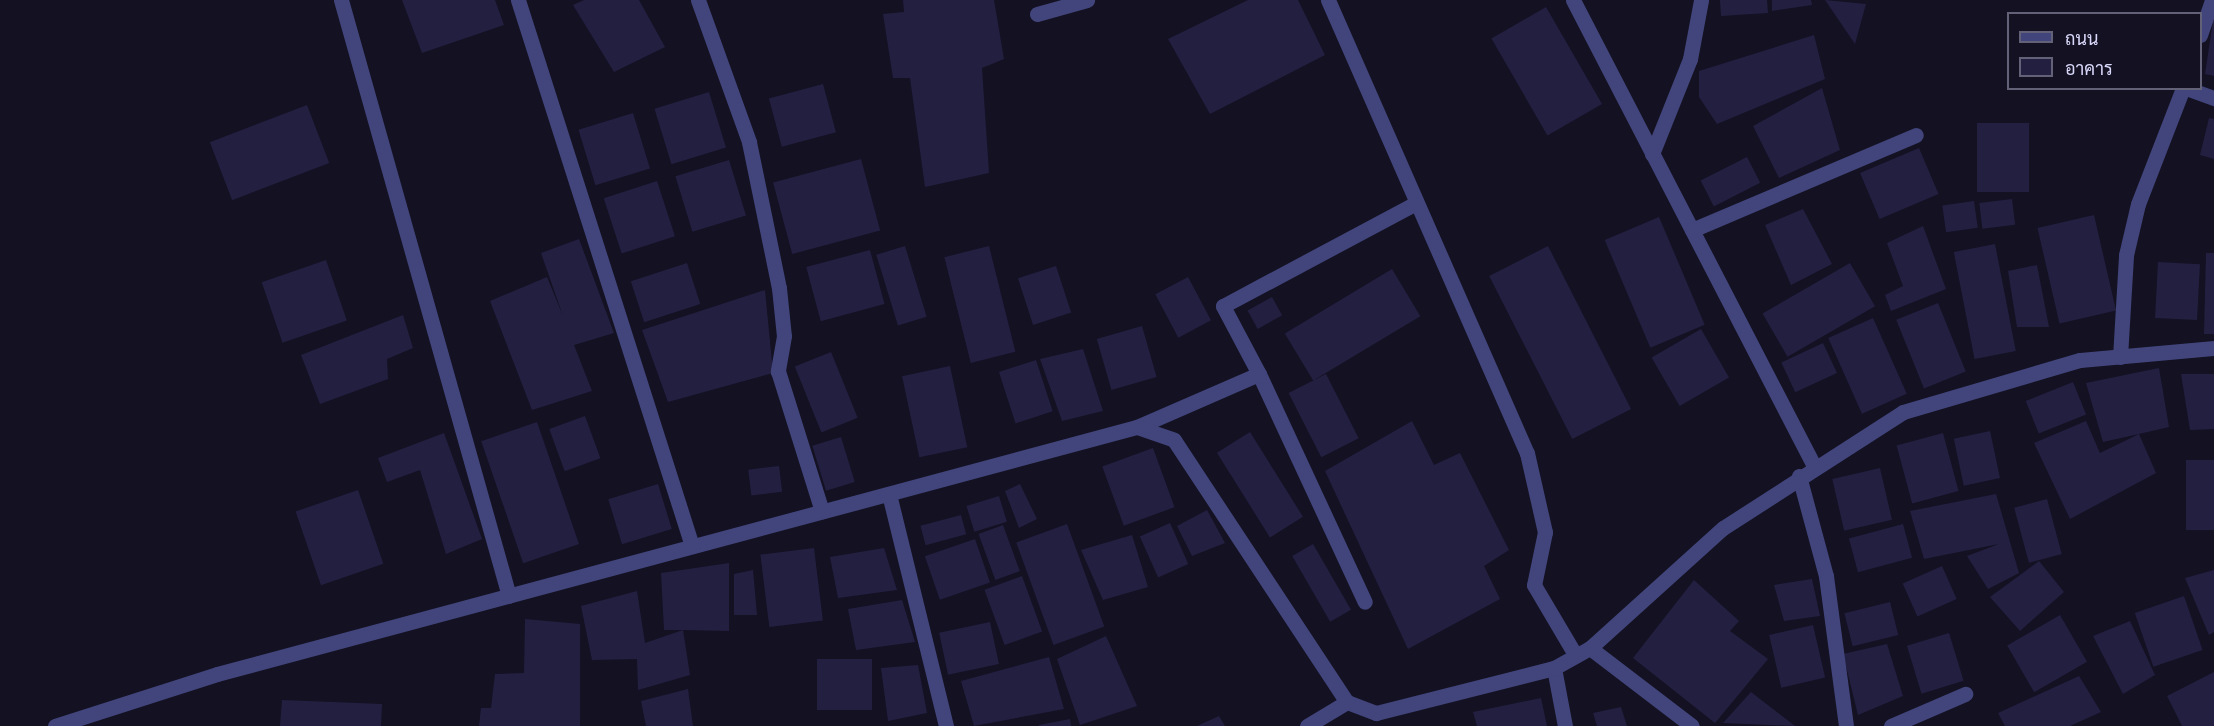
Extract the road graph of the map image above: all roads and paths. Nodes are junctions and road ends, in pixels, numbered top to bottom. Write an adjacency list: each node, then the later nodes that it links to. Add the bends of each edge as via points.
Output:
1 (341, 0): 27 (street)
2 (518, 0): 26 (street)
3 (698, 0): 25 (street, via 749,142 778,288 784,336 778,371)
4 (1087, 0): 9 (street)
5 (1328, 0): 16 (street)
6 (1573, 0): 15 (street)
7 (1701, 0): 15 (street, via 1690,58)
8 (2212, 0): 10 (street)
9 (1037, 14)
10 (2202, 29)
11 (2184, 90): 19 (street, via 2138,204 2126,255)
12 (2191, 90): 13 (street)
13 (2214, 98)
14 (1916, 135): 17 (street)
15 (1652, 154): 17 (street)
16 (1414, 204): 20 (street, via 1223,306); 30 (street, via 1527,453 1545,531 1534,585)
17 (1692, 230): 22 (street)
18 (2214, 348): 19 (street)
19 (2120, 357): 22 (street, via 2080,360 1903,412)
20 (1259, 374): 21 (street); 28 (street)
21 (1137, 427): 24 (street); 33 (street, via 1174,440)
22 (1814, 466): 23 (street)
23 (1799, 476): 29 (street, via 1724,528); 39 (street, via 1826,576)
24 (889, 494): 25 (street); 35 (street)
25 (822, 511): 26 (street)
26 (692, 546): 27 (street)
27 (508, 596): 34 (street, via 217,674)
28 (1365, 602)
29 (1590, 648): 30 (street); 38 (street)
30 (1576, 656): 31 (street)
31 (1554, 668): 33 (street, via 1376,713); 37 (street)
32 (1965, 694): 40 (street)
33 (1347, 702): 36 (street)
34 (55, 726)
35 (946, 726)
36 (1307, 726)
37 (1565, 726)
38 (1692, 726)
39 (1846, 726)
40 (1891, 726)

